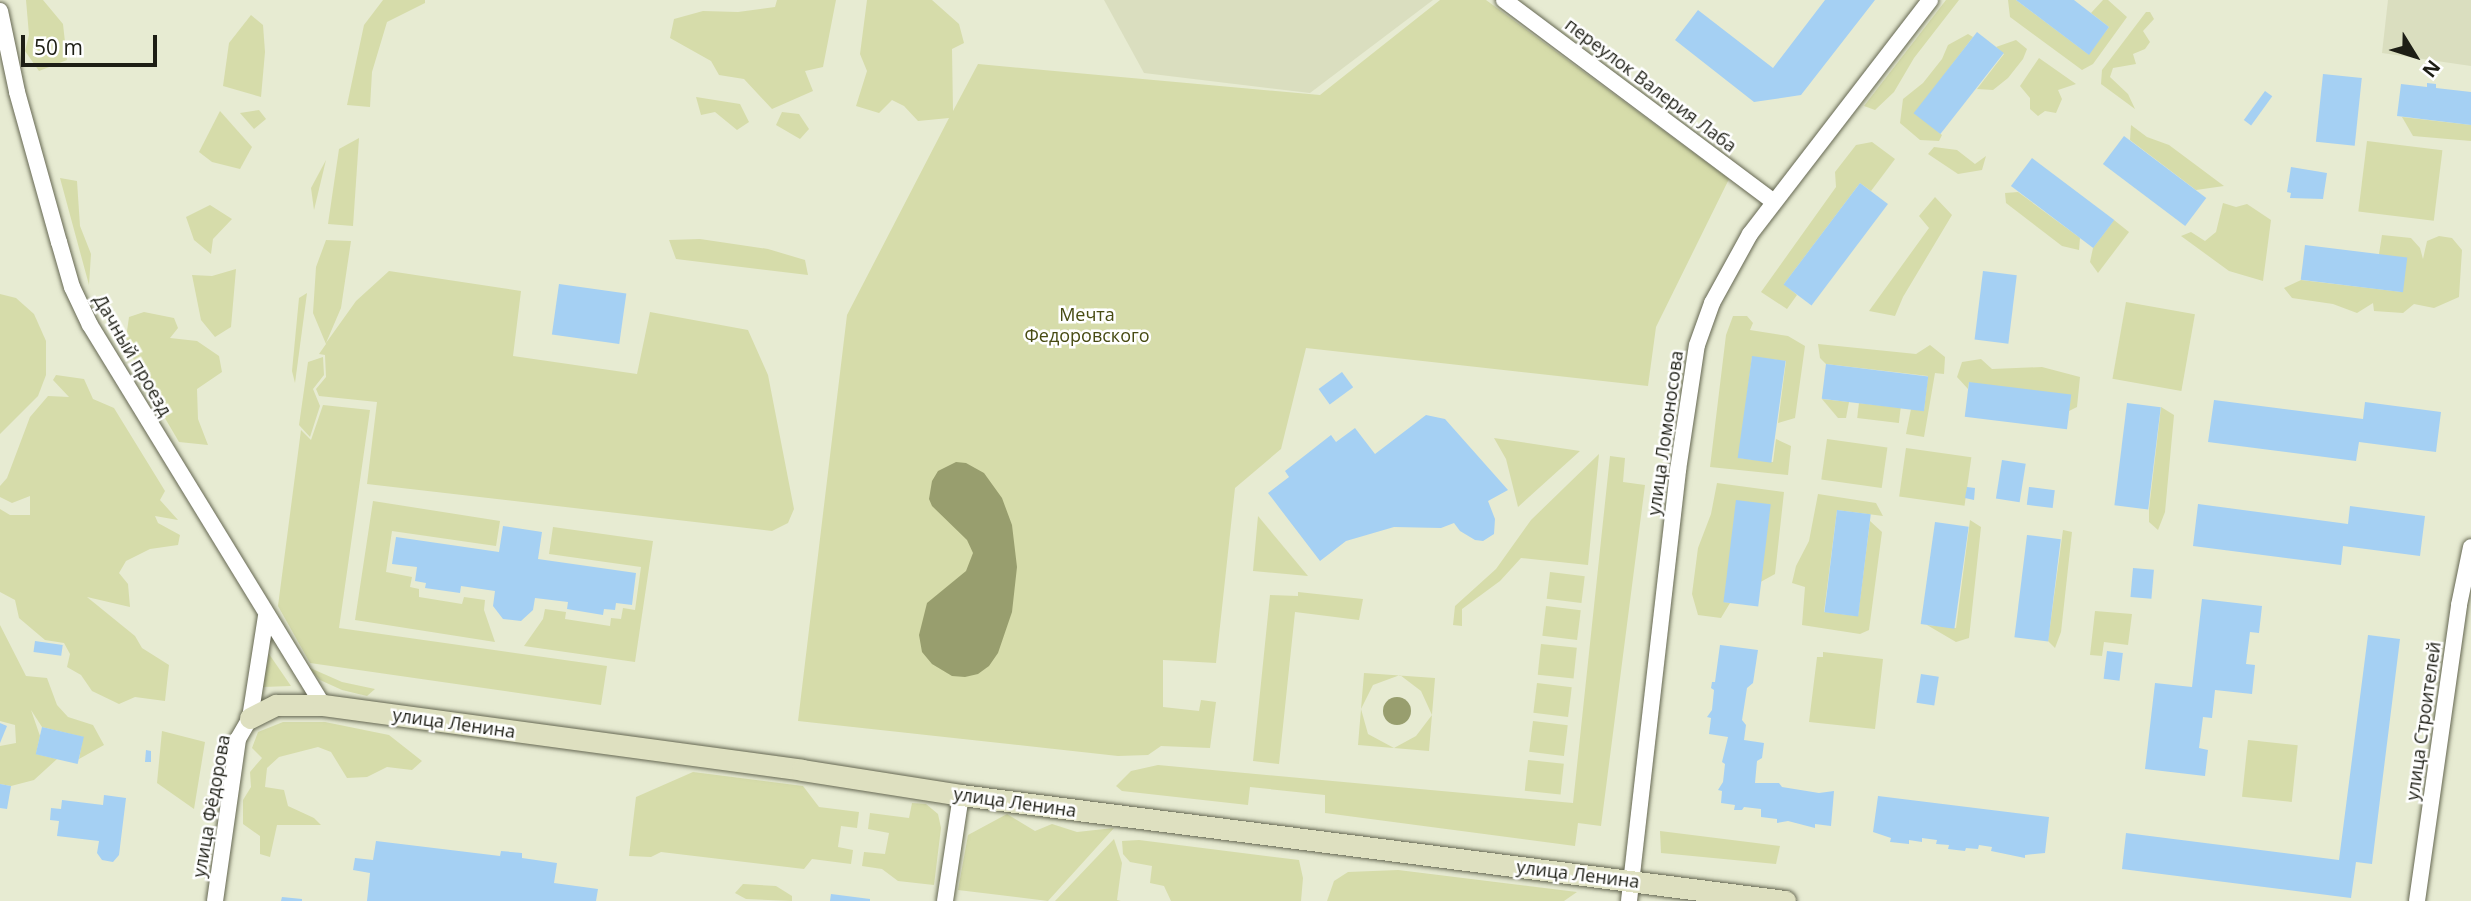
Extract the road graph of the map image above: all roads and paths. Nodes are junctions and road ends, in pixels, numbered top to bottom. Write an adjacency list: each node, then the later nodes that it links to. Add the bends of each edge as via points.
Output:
1 (1504, 0): 4 (street, переулок Валерия Лаба)
2 (1930, 0): 4 (street, улица Ломоносова)
3 (0, 10): 6 (street, Дачный проезд, via 17,92 72,287 90,325)
4 (1774, 202): 10 (street, улица Ломоносова, via 1728,270 1697,345 1678,470)
5 (2471, 547): 14 (street, улица Строителей)
6 (266, 616): 7 (street, Дачный проезд); 8 (street, улица Фёдорова)
7 (323, 705): 8 (street, улица Ленина, via 276,705); 9 (street, улица Ленина)
8 (250, 718): 11 (street, улица Фёдорова, via 238,739)
9 (961, 795): 10 (street, улица Ленина); 12 (street)
10 (1630, 891): 13 (street, улица Ленина)
11 (215, 901)
12 (945, 901)
13 (1785, 901)
14 (2417, 901)

